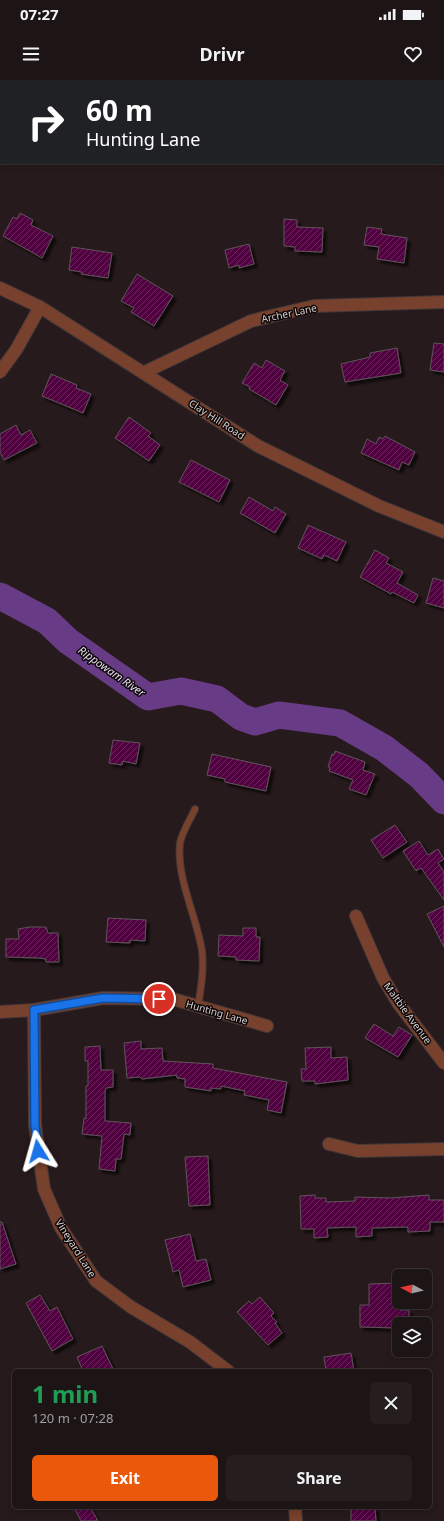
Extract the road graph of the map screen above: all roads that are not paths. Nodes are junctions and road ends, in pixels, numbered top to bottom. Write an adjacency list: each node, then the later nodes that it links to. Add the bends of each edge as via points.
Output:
1 (0, 288): 3 (street, Clay Hill Road)
2 (444, 302): 5 (street, Archer Lane, via 314,306 279,314 250,321)
3 (40, 307): 4 (street, via 16,350); 5 (street, Clay Hill Road)
4 (0, 372)
5 (146, 372): 6 (street, Clay Hill Road, via 258,446 379,506)
6 (444, 532)
7 (194, 809): 9 (lane, via 180,842 180,854 182,874 202,952)
8 (356, 916): 13 (street, Maltbie Avenue, via 383,978 398,1003)
9 (198, 1006): 10 (street, Hunting Lane, via 173,999 103,998); 12 (street, Hunting Lane)
10 (34, 1010): 11 (street, Hunting Lane); 16 (street, Vineyard Lane, via 35,1125 44,1189 61,1228 96,1281 131,1307 190,1342)
11 (0, 1012)
12 (267, 1026)
13 (444, 1063)
14 (329, 1144): 15 (street, via 358,1151)
15 (444, 1149)
16 (225, 1369)
17 (295, 1509): 18 (street)
18 (296, 1521)

